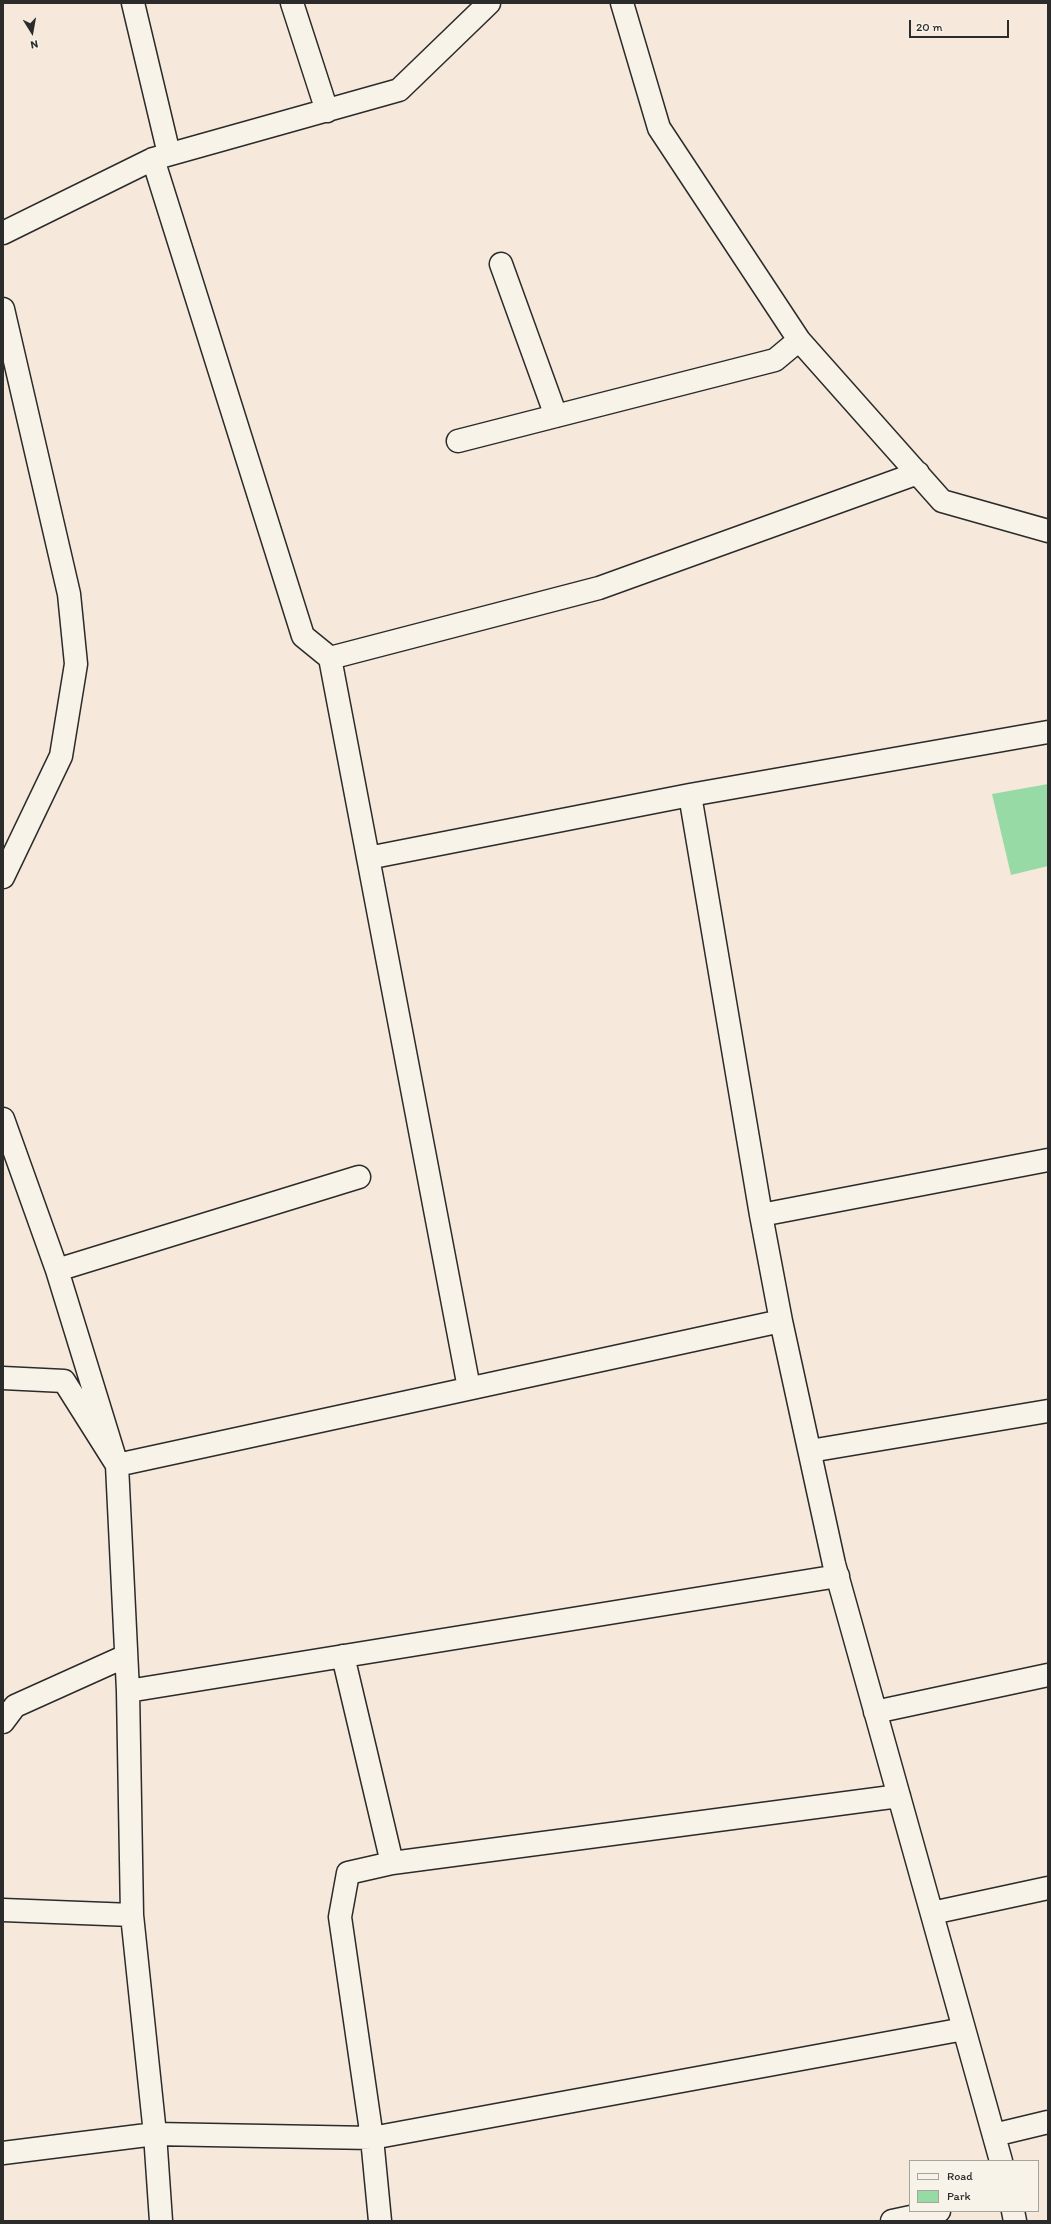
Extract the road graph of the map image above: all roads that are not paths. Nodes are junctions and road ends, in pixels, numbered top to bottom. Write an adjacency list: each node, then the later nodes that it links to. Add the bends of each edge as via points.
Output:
1 (133, 3): 6 (street)
2 (292, 3): 5 (street)
3 (489, 3): 5 (street, via 399,90)
4 (622, 3): 10 (street, via 659,128)
5 (328, 111): 6 (street)
6 (161, 156): 7 (street); 15 (street, via 303,636)
7 (3, 233)
8 (502, 264): 11 (street)
9 (3, 309): 19 (street, via 69,594 76,664 61,756)
10 (799, 340): 11 (street, via 775,360); 13 (street)
11 (556, 416): 12 (street)
12 (458, 441)
13 (918, 473): 14 (street, via 942,501); 15 (street, via 599,588)
14 (1048, 531)
15 (330, 658): 18 (street)
16 (1048, 732): 17 (street)
17 (690, 795): 18 (street); 23 (street)
18 (368, 858): 27 (street)
19 (3, 877)
20 (3, 1120): 24 (street)
21 (1048, 1160): 23 (street)
22 (359, 1177): 24 (street)
23 (760, 1215): 25 (street)
24 (57, 1270): 30 (street)
25 (781, 1321): 27 (street); 29 (street)
26 (3, 1378): 30 (street, via 64,1380)
27 (469, 1388): 30 (street)
28 (1048, 1411): 29 (street)
29 (810, 1451): 31 (street)
30 (117, 1465): 32 (street)
31 (838, 1576): 33 (street); 36 (street)
32 (126, 1656): 35 (street); 37 (street, via 15,1706)
33 (343, 1656): 35 (street); 39 (street)
34 (1048, 1675): 36 (street)
35 (128, 1691): 43 (street)
36 (876, 1712): 38 (street)
37 (3, 1722)
38 (899, 1796): 39 (street); 42 (street)
39 (392, 1863): 48 (street, via 348,1874 340,1917)
40 (1048, 1888): 42 (street)
41 (3, 1910): 43 (street)
42 (932, 1913): 44 (street)
43 (132, 1915): 46 (street)
44 (964, 2029): 47 (street); 48 (street)
45 (1048, 2122): 47 (street)
46 (155, 2134): 48 (street); 49 (street); 52 (street)
47 (994, 2135): 50 (street)
48 (372, 2138): 53 (street)
49 (3, 2153)
50 (1001, 2160)
51 (934, 2212): 54 (street)
52 (161, 2221)
53 (380, 2221)
54 (892, 2221)

